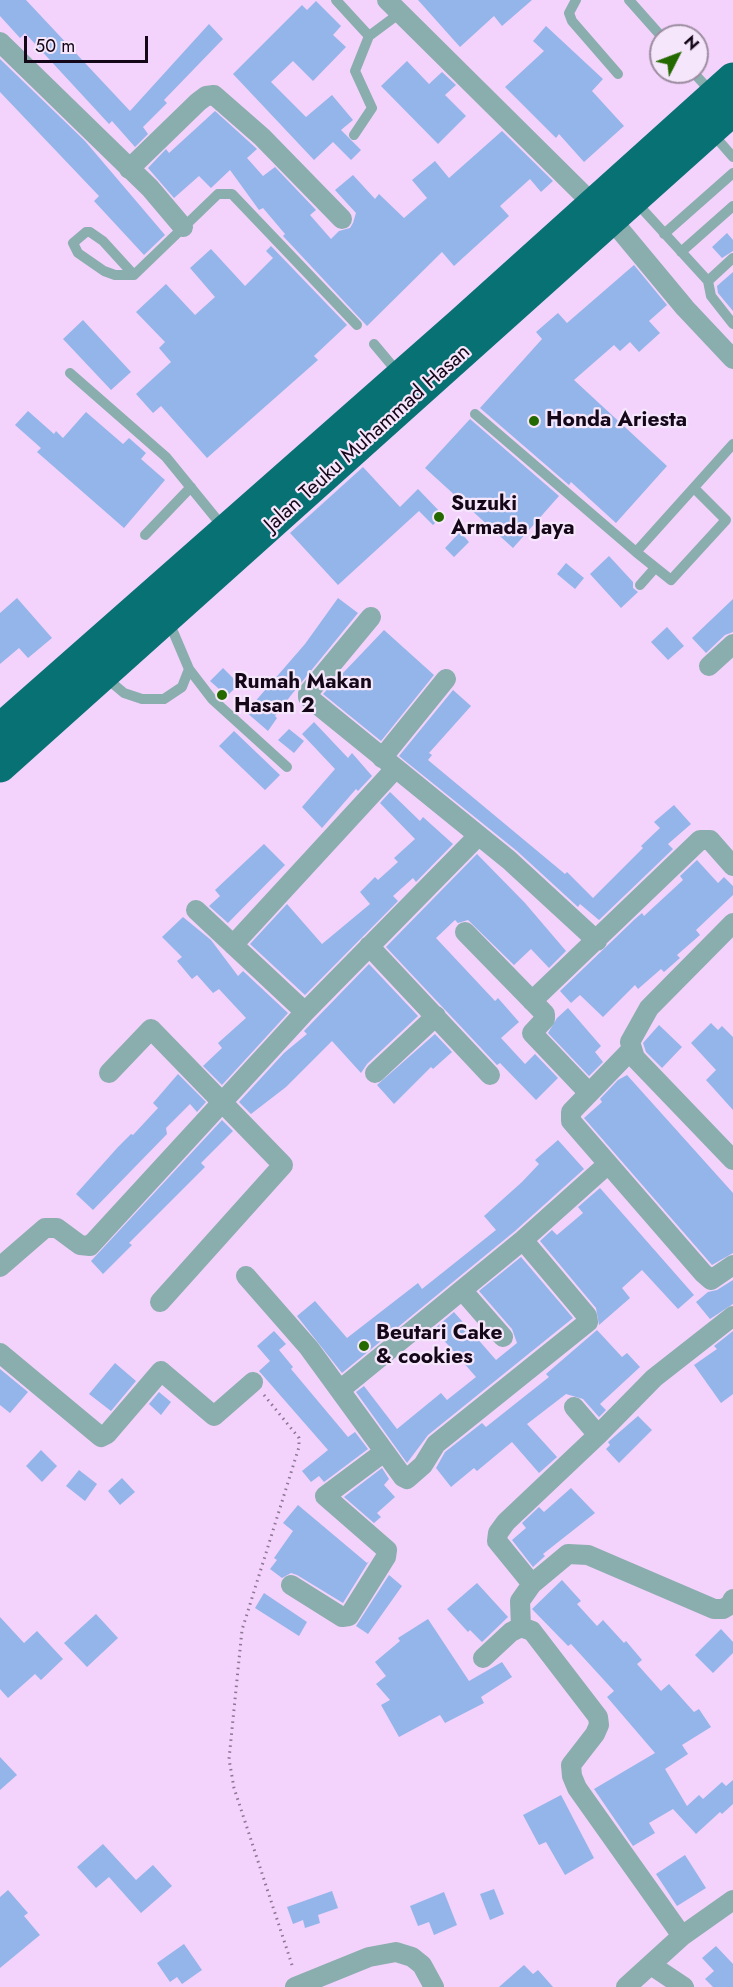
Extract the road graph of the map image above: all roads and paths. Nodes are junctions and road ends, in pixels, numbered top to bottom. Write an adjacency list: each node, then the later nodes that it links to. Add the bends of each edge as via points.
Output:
1 (336, 0): 6 (lane)
2 (576, 0): 8 (lane, via 569,13 572,21)
3 (629, 0): 5 (lane)
4 (394, 7): 6 (lane); 16 (street)
5 (650, 24)
6 (369, 36): 11 (lane, via 355,71 372,108)
7 (0, 42): 13 (street)
8 (618, 74)
9 (704, 84): 10 (lane)
10 (723, 104): 12 (lane); 16 (highway, Jalan Teuku Muhammad Hasan)
11 (354, 135)
12 (733, 156)
13 (129, 169): 17 (street, via 198,102 214,96 262,137); 18 (street)
14 (733, 173): 19 (lane)
15 (733, 206): 20 (lane)
16 (613, 207): 19 (lane); 23 (highway, Jalan Teuku Muhammad Hasan); 28 (street, via 686,308)
17 (342, 219)
18 (183, 227): 22 (lane); 26 (lane, via 218,194 232,194)
19 (664, 234): 20 (lane)
20 (681, 252): 24 (lane)
21 (733, 258): 24 (lane)
22 (134, 274): 22 (lane, via 90,232 73,243 78,253 104,271)
23 (533, 274): 30 (highway, Jalan Teuku Muhammad Hasan, via 461,324); 41 (highway, Jalan Teuku Muhammad Hasan, via 442,377)
24 (708, 281): 25 (lane, via 711,297)
25 (733, 324)
26 (357, 325)
27 (374, 344): 30 (lane)
28 (733, 359)
29 (70, 373): 33 (lane, via 155,445)
30 (400, 376): 35 (highway, Jalan Teuku Muhammad Hasan)
31 (475, 414): 37 (lane)
32 (733, 444): 34 (lane)
33 (191, 487): 35 (lane); 36 (lane)
34 (694, 488): 37 (lane); 38 (lane, via 726,520 672,579)
35 (226, 530): 46 (highway, Jalan Teuku Muhammad Hasan)
36 (145, 535)
37 (636, 552): 38 (lane)
38 (655, 567): 39 (lane)
39 (640, 585)
40 (371, 617): 48 (street, via 308,695)
41 (167, 619): 44 (lane); 46 (highway, Jalan Teuku Muhammad Hasan)
42 (733, 644): 43 (street)
43 (709, 666)
44 (189, 669): 46 (lane, via 182,687 171,696 157,699 142,699); 50 (lane, via 212,699)
45 (446, 679): 48 (street)
46 (84, 681): 47 (highway, Jalan Teuku Muhammad Hasan); 49 (highway, Jalan Teuku Muhammad Hasan)
47 (0, 730)
48 (388, 763): 51 (street); 57 (street)
49 (0, 766)
50 (287, 767)
51 (478, 836): 56 (street); 58 (street)
52 (733, 866): 56 (street, via 710,840 703,838)
53 (196, 910): 57 (street)
54 (733, 923): 62 (street, via 649,1008 632,1035)
55 (465, 932): 59 (street)
56 (597, 941): 59 (street)
57 (233, 945): 60 (street)
58 (369, 946): 60 (street); 61 (street)
59 (532, 1001): 66 (street, via 546,1017 534,1034)
60 (305, 1012): 67 (street)
61 (436, 1016): 64 (street); 65 (street)
62 (631, 1050): 66 (street); 68 (street)
63 (109, 1073): 67 (street, via 151,1029)
64 (375, 1073)
65 (490, 1075)
66 (589, 1093): 69 (street, via 569,1116)
67 (222, 1102): 72 (street, via 90,1246 80,1245 57,1227 45,1228); 75 (street, via 283,1166)
68 (733, 1160)
69 (608, 1164): 70 (street); 71 (street, via 711,1280)
70 (523, 1240): 74 (street); 83 (street, via 587,1316 587,1325 436,1444 423,1465 407,1479)
71 (733, 1265)
72 (0, 1267)
73 (246, 1276): 80 (street)
74 (462, 1290): 77 (street); 80 (street)
75 (160, 1302)
76 (733, 1316): 82 (street, via 672,1362)
77 (503, 1337)
78 (0, 1353): 79 (street, via 101,1437 161,1371 214,1416)
79 (254, 1382): 92 (path, via 299,1438 299,1447 242,1630 229,1759 234,1788)
80 (340, 1390): 83 (street)
81 (574, 1407): 82 (street)
82 (598, 1435): 84 (street, via 498,1533 499,1545)
83 (384, 1452): 85 (street, via 325,1496 387,1550 349,1616 342,1617)
84 (532, 1584): 86 (street, via 568,1554 579,1552 714,1609 723,1609); 87 (street, via 520,1601)
85 (291, 1585)
86 (733, 1599)
87 (521, 1627): 88 (street); 90 (street, via 532,1631 598,1717 595,1734 571,1765 572,1776)
88 (483, 1658)
89 (733, 1900): 90 (street)
90 (682, 1936): 91 (street)
91 (651, 1965): 94 (street); 95 (street)
92 (297, 1986): 93 (street, via 369,1957 396,1952 422,1965)
93 (434, 1987)
94 (626, 1987)
95 (684, 1987)

